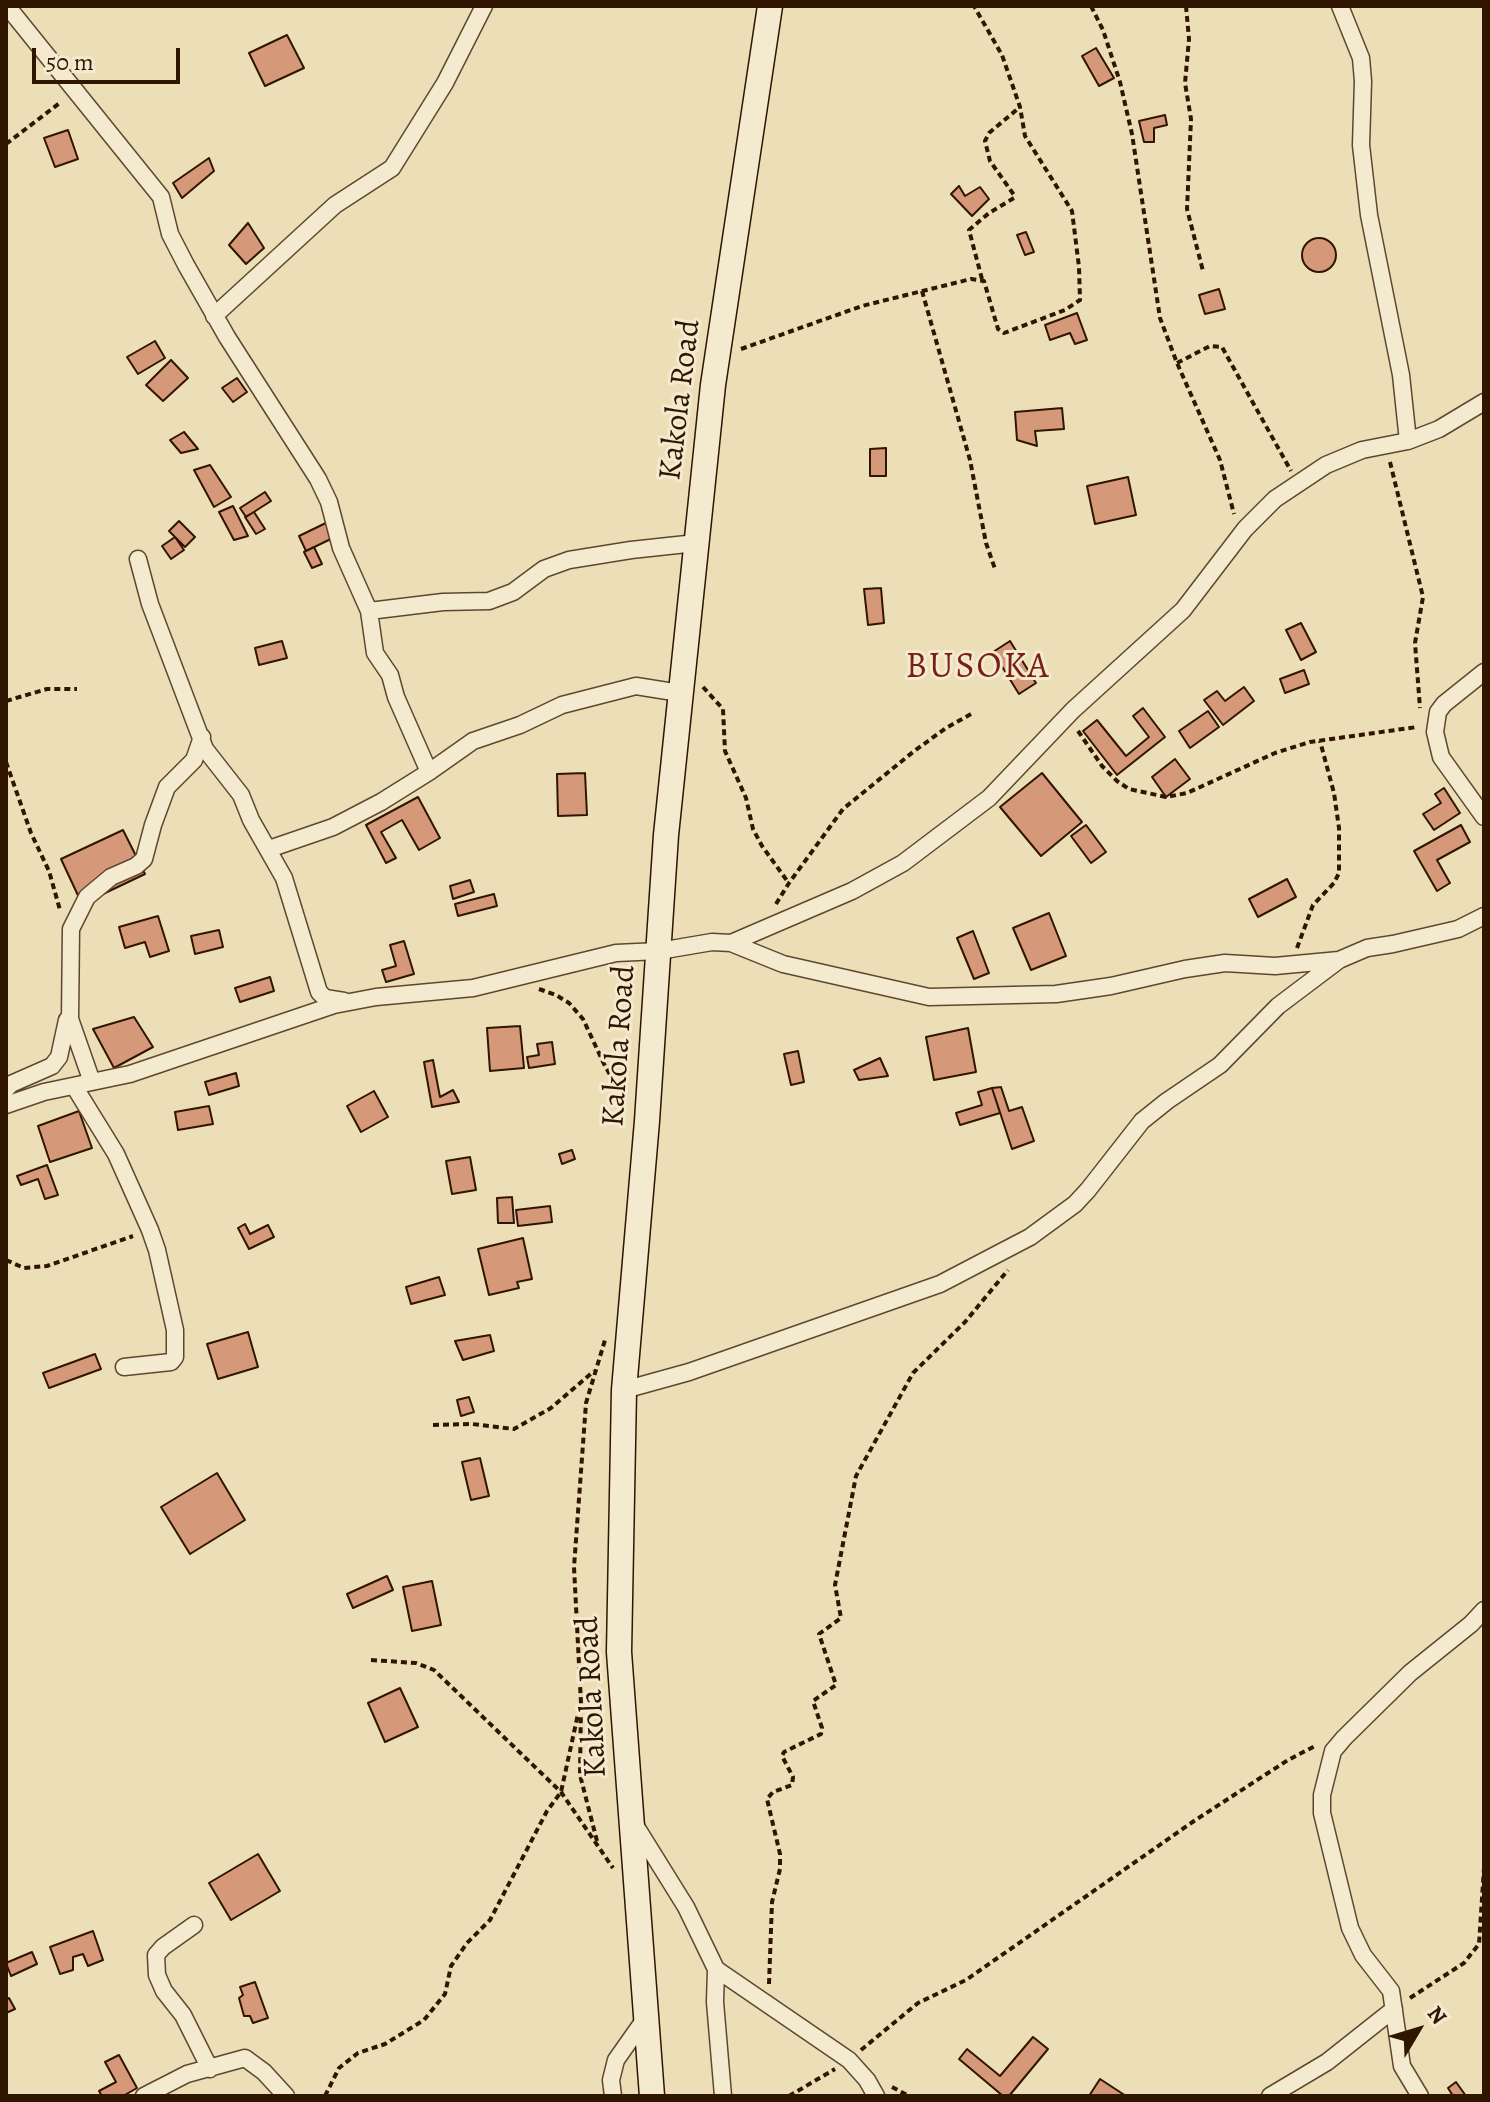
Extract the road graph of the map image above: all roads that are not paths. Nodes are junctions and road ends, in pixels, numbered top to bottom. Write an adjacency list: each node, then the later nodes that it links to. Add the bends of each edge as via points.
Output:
1 (7, 6): 5 (street, via 161,197 170,234)
2 (484, 6): 5 (street, via 445,83 392,168 335,205)
3 (770, 6): 8 (main road, Kakola Road, via 716,365)
4 (1340, 6): 7 (street, via 1361,58 1361,145 1369,215 1401,375)
5 (214, 316): 10 (street, via 318,479)
6 (1484, 402): 7 (street)
7 (1408, 441): 18 (street, via 1343,457 1275,499 1183,610 1067,716 989,798 903,863)
8 (696, 543): 10 (street, via 569,560 489,601); 12 (main road, Kakola Road)
9 (138, 559): 13 (street)
10 (369, 611): 14 (street, via 375,653 390,675)
11 (1484, 672): 15 (street, via 1444,704 1435,732 1441,757)
12 (680, 693): 14 (street, via 636,686 588,697 473,741); 19 (main road, Kakola Road)
13 (202, 737): 16 (street); 22 (street, via 194,760 167,787 144,859 111,877 80,907 71,929)
14 (429, 772): 16 (street, via 333,827)
15 (1484, 817)
16 (269, 849): 21 (street, via 284,878 319,992)
17 (1484, 916): 20 (street, via 1458,929 1367,948)
18 (731, 943): 19 (street); 20 (street, via 783,964 929,997 1056,994 1225,963)
19 (659, 951): 21 (street, via 616,953 473,988); 28 (main road, Kakola Road)
20 (1339, 960): 28 (street, via 1278,1006 1220,1065 1142,1121 1075,1204 1030,1237 928,1289)
21 (350, 1002): 23 (street)
22 (70, 1006): 23 (street, via 72,1028); 25 (street, via 59,1057 52,1066)
23 (92, 1082): 24 (street)
24 (74, 1086): 26 (street); 27 (street, via 116,1154 150,1230 175,1330 175,1357 168,1363)
25 (6, 1089)
26 (6, 1105)
27 (124, 1367)
28 (624, 1390): 30 (main road, Kakola Road, via 619,1652)
29 (1484, 1610): 33 (street, via 1344,1738 1328,1764 1322,1813 1350,1928 1391,1991)
30 (632, 1820): 32 (street, via 686,1907); 34 (main road, Kakola Road)
31 (194, 1925): 35 (street, via 156,1955 157,1975)
32 (716, 1969): 40 (street); 41 (street, via 849,2060)
33 (1394, 2009): 42 (street, via 1327,2062); 43 (street, via 1402,2066)
34 (647, 2016): 38 (street, via 616,2060); 39 (main road, Kakola Road)
35 (210, 2069): 36 (street, via 187,2074); 37 (street, via 245,2058)
36 (144, 2096)
37 (286, 2096)
38 (613, 2096)
39 (652, 2096)
40 (723, 2096)
41 (876, 2096)
42 (1270, 2096)
43 (1420, 2096)

